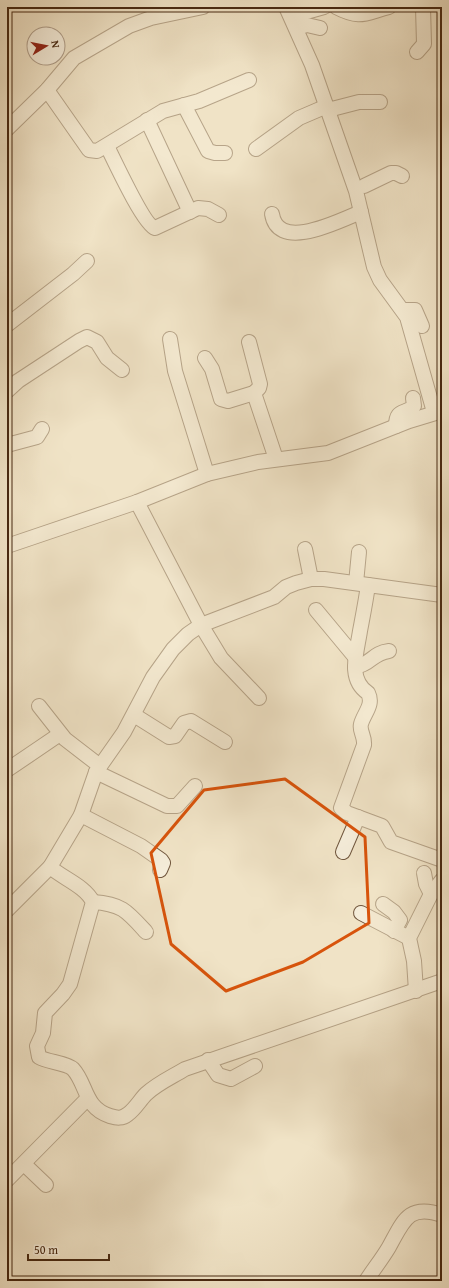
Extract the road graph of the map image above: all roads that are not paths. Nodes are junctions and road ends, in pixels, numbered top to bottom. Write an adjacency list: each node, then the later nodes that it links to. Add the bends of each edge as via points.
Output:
1 (203, 7): 10 (street, via 151,18 129,26 74,58)
2 (324, 7): 6 (street)
3 (336, 7): 5 (street, via 350,14 370,14)
4 (423, 7): 8 (street, via 424,44)
5 (381, 8)
6 (292, 17): 7 (street); 13 (street)
7 (320, 28)
8 (417, 52)
9 (248, 80): 12 (street)
10 (47, 90): 15 (street); 16 (street, via 89,150 97,151)
11 (380, 102): 13 (street, via 359,102)
12 (184, 105): 14 (street, via 163,111); 18 (street, via 208,151)
13 (327, 108): 17 (street, via 299,118); 20 (street)
14 (147, 120): 16 (street); 21 (street)
15 (7, 129)
16 (107, 146): 21 (street, via 152,227 155,228)
17 (256, 149)
18 (225, 152)
19 (402, 176): 20 (street, via 391,173)
20 (360, 188): 22 (street)
21 (190, 212): 24 (street, via 198,208 208,209)
22 (361, 212): 23 (street, via 321,228 292,232 276,225); 26 (street, via 374,267 380,280)
23 (272, 214)
24 (219, 215)
25 (87, 261): 27 (street)
26 (403, 310): 28 (street, via 415,310); 36 (street)
27 (7, 325)
28 (422, 326)
29 (170, 339): 41 (street, via 176,371)
30 (249, 342): 34 (street, via 260,384)
31 (205, 358): 34 (street, via 212,369 221,399 228,401)
32 (122, 370): 33 (street, via 107,358 97,342 88,337 18,381)
33 (7, 391)
34 (254, 393): 40 (street)
35 (413, 398): 37 (street, via 414,406 399,413)
36 (438, 412): 37 (street)
37 (396, 426): 40 (street, via 328,453)
38 (42, 429): 39 (street, via 37,437)
39 (7, 445)
40 (276, 459): 41 (street)
41 (208, 474): 42 (street)
42 (137, 502): 43 (street); 50 (street)
43 (7, 546)
44 (305, 549): 46 (street)
45 (359, 552): 47 (street)
46 (311, 579): 47 (street); 50 (street, via 286,587 274,597)
47 (362, 584): 48 (street); 52 (street)
48 (442, 595)
49 (316, 610): 52 (street)
50 (201, 625): 53 (street, via 221,658); 55 (street, via 173,649 154,677)
51 (389, 651): 52 (street, via 379,652 364,665)
52 (355, 662): 62 (street, via 358,682 368,694 370,704 361,724 365,737 364,745 341,808 343,812)
53 (259, 698)
54 (39, 706): 56 (street)
55 (134, 715): 57 (street, via 169,737 175,736 184,723 191,721); 58 (street)
56 (60, 734): 58 (street); 59 (street)
57 (225, 742)
58 (98, 768): 60 (street, via 167,806 177,806); 61 (street)
59 (7, 770)
60 (195, 786)
61 (81, 814): 65 (street); 66 (street, via 161,860 163,863)
62 (358, 818): 63 (street); 64 (street, via 382,826 391,842)
63 (343, 852)
64 (442, 860)
65 (50, 867): 70 (street, via 89,893); 72 (street)
66 (160, 870)
67 (424, 873): 69 (street, via 426,884)
68 (442, 880): 69 (street)
69 (432, 894): 76 (street)
70 (93, 902): 75 (street, via 111,903 123,908); 81 (street, via 70,984 45,1013 43,1033 37,1046 39,1057 73,1069)
71 (383, 904): 74 (street, via 400,920)
72 (7, 910)
73 (361, 913): 74 (street)
74 (394, 931): 76 (street)
75 (146, 932)
76 (409, 938): 78 (street)
77 (442, 982): 78 (street)
78 (416, 991): 79 (street)
79 (208, 1060): 80 (street, via 218,1075 231,1079); 81 (street, via 161,1082 128,1114 118,1118 103,1113)
80 (256, 1066)
81 (88, 1098): 82 (street)
82 (24, 1164): 83 (street); 84 (street)
83 (7, 1180)
84 (46, 1185)
85 (442, 1215): 86 (street, via 424,1211 407,1216)
86 (366, 1281)

